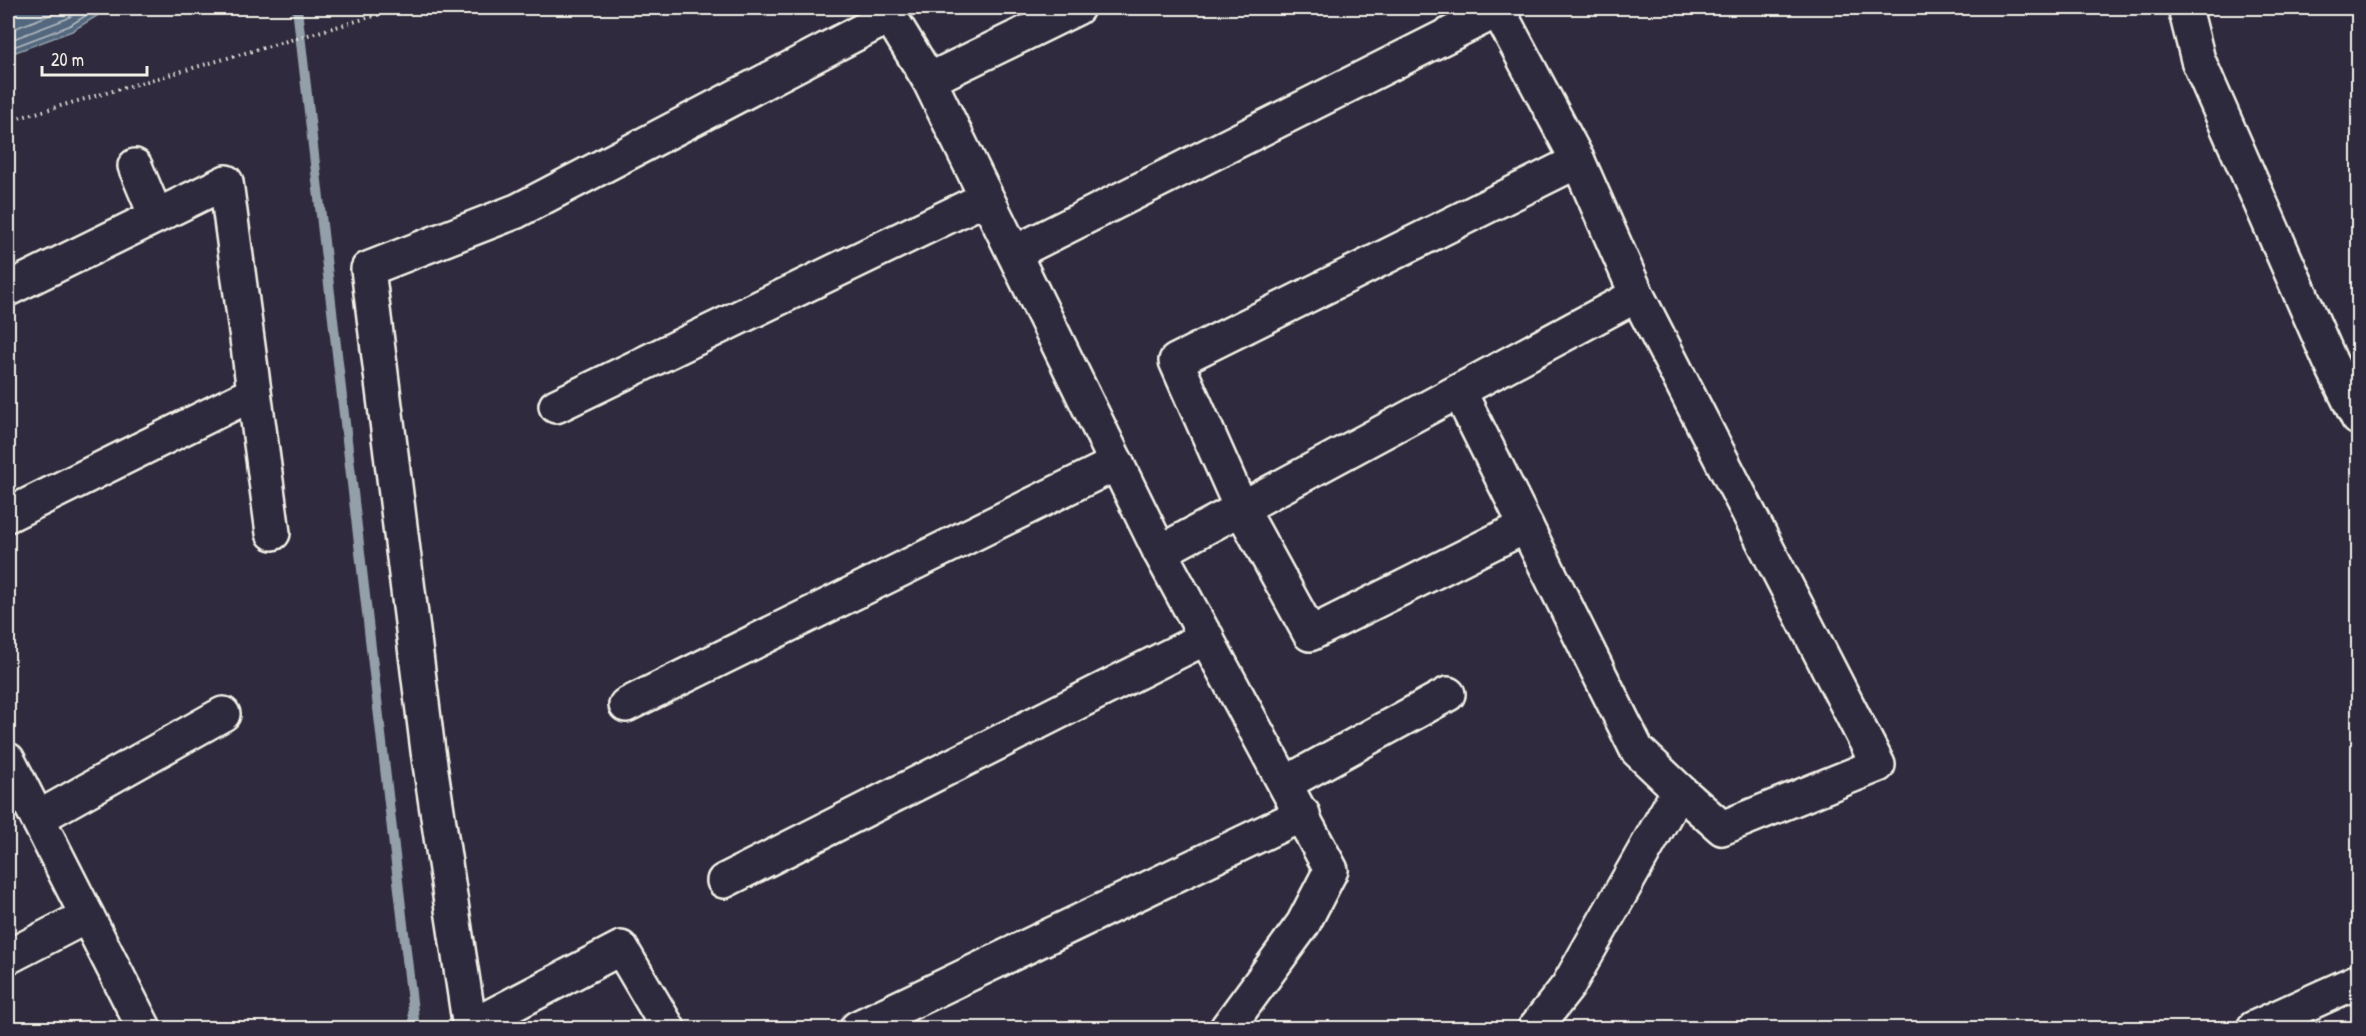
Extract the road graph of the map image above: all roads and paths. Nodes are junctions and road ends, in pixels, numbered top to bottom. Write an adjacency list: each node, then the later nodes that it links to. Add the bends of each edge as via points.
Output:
1 (402, 8): 7 (path)
2 (1077, 8): 6 (street)
3 (2185, 8): 18 (street, via 2198,60)
4 (1498, 9): 8 (street); 12 (street)
5 (888, 12): 6 (street); 38 (street, via 517,211 368,269 428,751)
6 (929, 80): 10 (street)
7 (8, 121)
8 (1578, 161): 14 (street); 20 (street, via 1176,361)
9 (135, 166): 11 (street)
10 (986, 198): 12 (street); 17 (street)
11 (156, 216): 13 (street); 16 (street, via 226,182)
12 (1014, 253): 19 (street)
13 (8, 290)
14 (1637, 295): 15 (street); 31 (street, via 1878,765 1722,828)
15 (1459, 391): 20 (street); 22 (street)
16 (254, 393): 21 (street); 23 (street)
17 (556, 406)
18 (2358, 418)
19 (1117, 462): 24 (street); 27 (street)
20 (1241, 508): 22 (street, via 1310,634); 24 (street)
21 (8, 515)
22 (1526, 526): 31 (street, via 1637,750)
23 (273, 533)
24 (1160, 552): 25 (street)
25 (1207, 637): 30 (street); 34 (street)
26 (1448, 693): 30 (street)
27 (626, 705)
28 (222, 714): 32 (street)
29 (8, 759): 32 (street)
30 (1286, 783): 33 (street)
31 (1679, 790): 43 (street, via 1568,986)
32 (24, 807): 35 (street)
33 (1303, 814): 41 (street); 42 (street, via 1331,870 1303,924)
34 (724, 881)
35 (87, 915): 36 (street); 39 (street)
36 (8, 957)
37 (2358, 981): 44 (street)
38 (470, 1028): 40 (street, via 621,948)
39 (144, 1029)
40 (668, 1029)
41 (857, 1029)
42 (1227, 1029)
43 (1535, 1029)
44 (2254, 1029)

